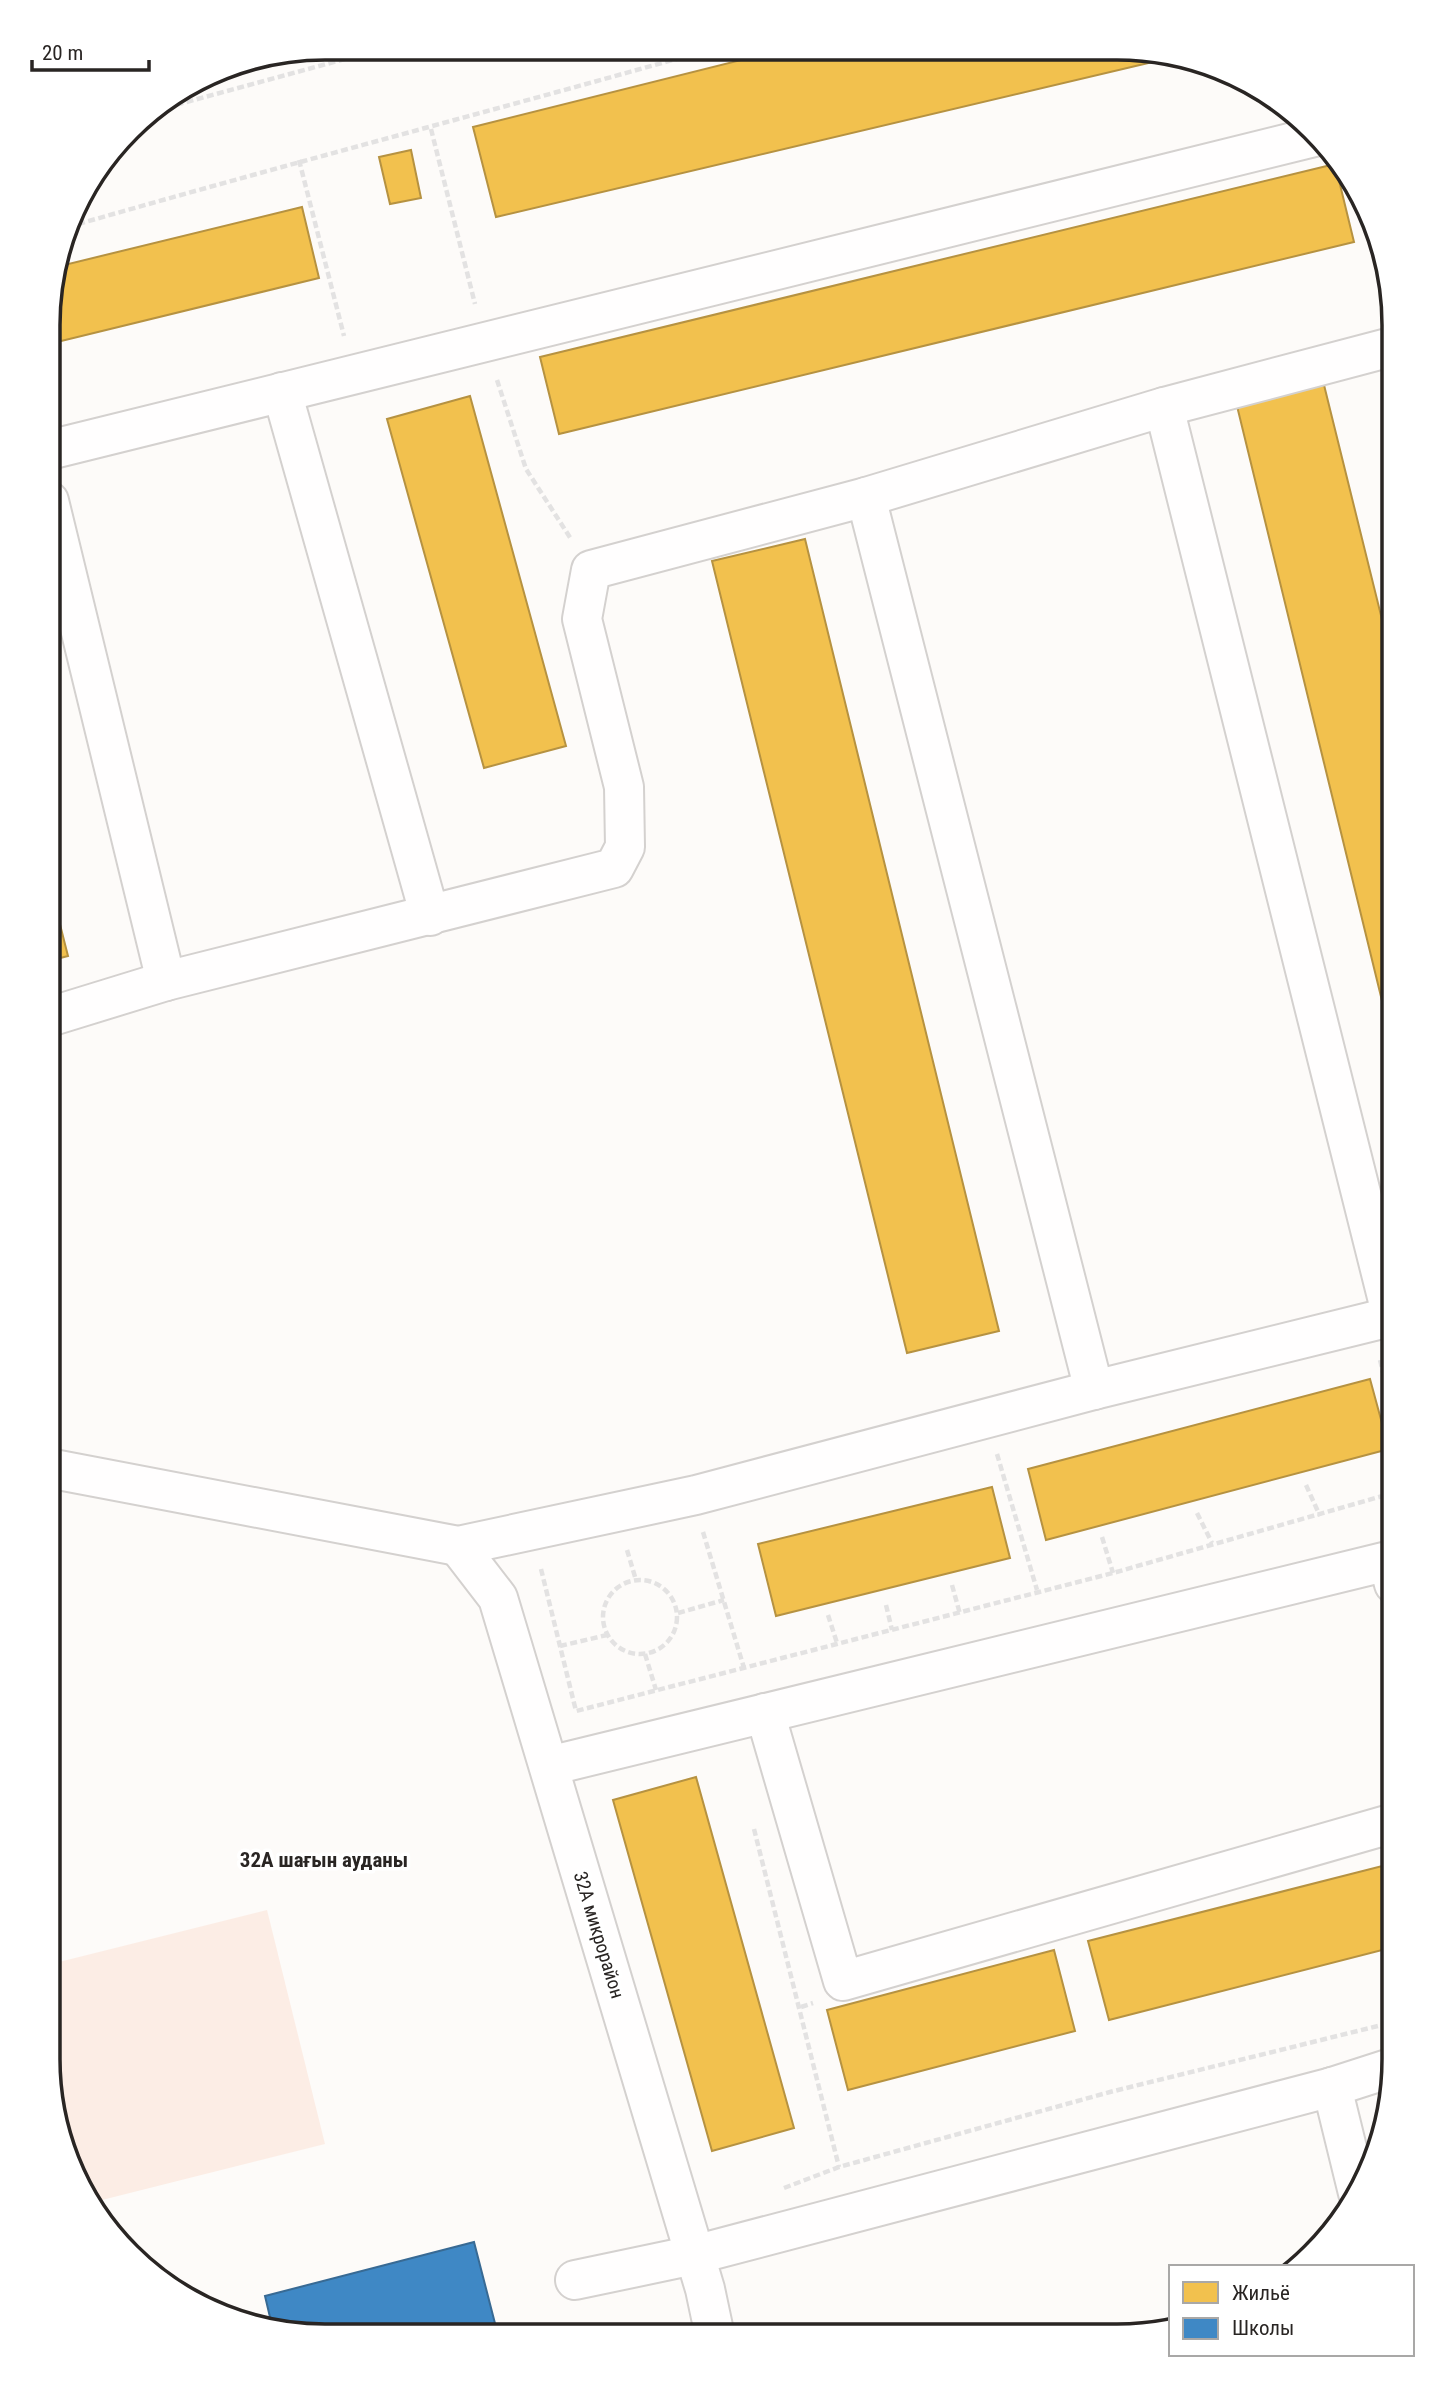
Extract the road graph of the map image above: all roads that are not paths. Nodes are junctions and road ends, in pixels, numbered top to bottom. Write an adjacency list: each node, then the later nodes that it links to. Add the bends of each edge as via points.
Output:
1 (1307, 139): 3 (lane)
2 (1382, 349): 4 (lane)
3 (282, 392): 5 (lane); 8 (lane)
4 (1164, 407): 6 (lane); 11 (lane)
5 (60, 447)
6 (866, 497): 8 (lane, via 591,570 582,619 624,787 625,847 614,868); 13 (lane)
7 (60, 546): 9 (lane)
8 (430, 916): 9 (lane)
9 (166, 981): 10 (lane)
10 (60, 1014)
11 (1382, 1302)
12 (1382, 1328): 13 (lane)
13 (1094, 1390): 15 (lane, via 696,1495)
14 (60, 1470): 15 (lane)
15 (458, 1546): 18 (lane, 32А микрорайон, via 498,1598)
16 (1382, 1562): 17 (lane)
17 (765, 1713): 18 (lane); 19 (lane, via 842,1981)
18 (549, 1766): 23 (lane, 32А микрорайон)
19 (1382, 1826)
20 (1382, 2071): 21 (lane)
21 (1332, 2087): 22 (lane); 23 (lane)
22 (1354, 2178)
23 (694, 2255): 24 (lane); 25 (lane, 32А микрорайон)
24 (575, 2280)
25 (712, 2324)

